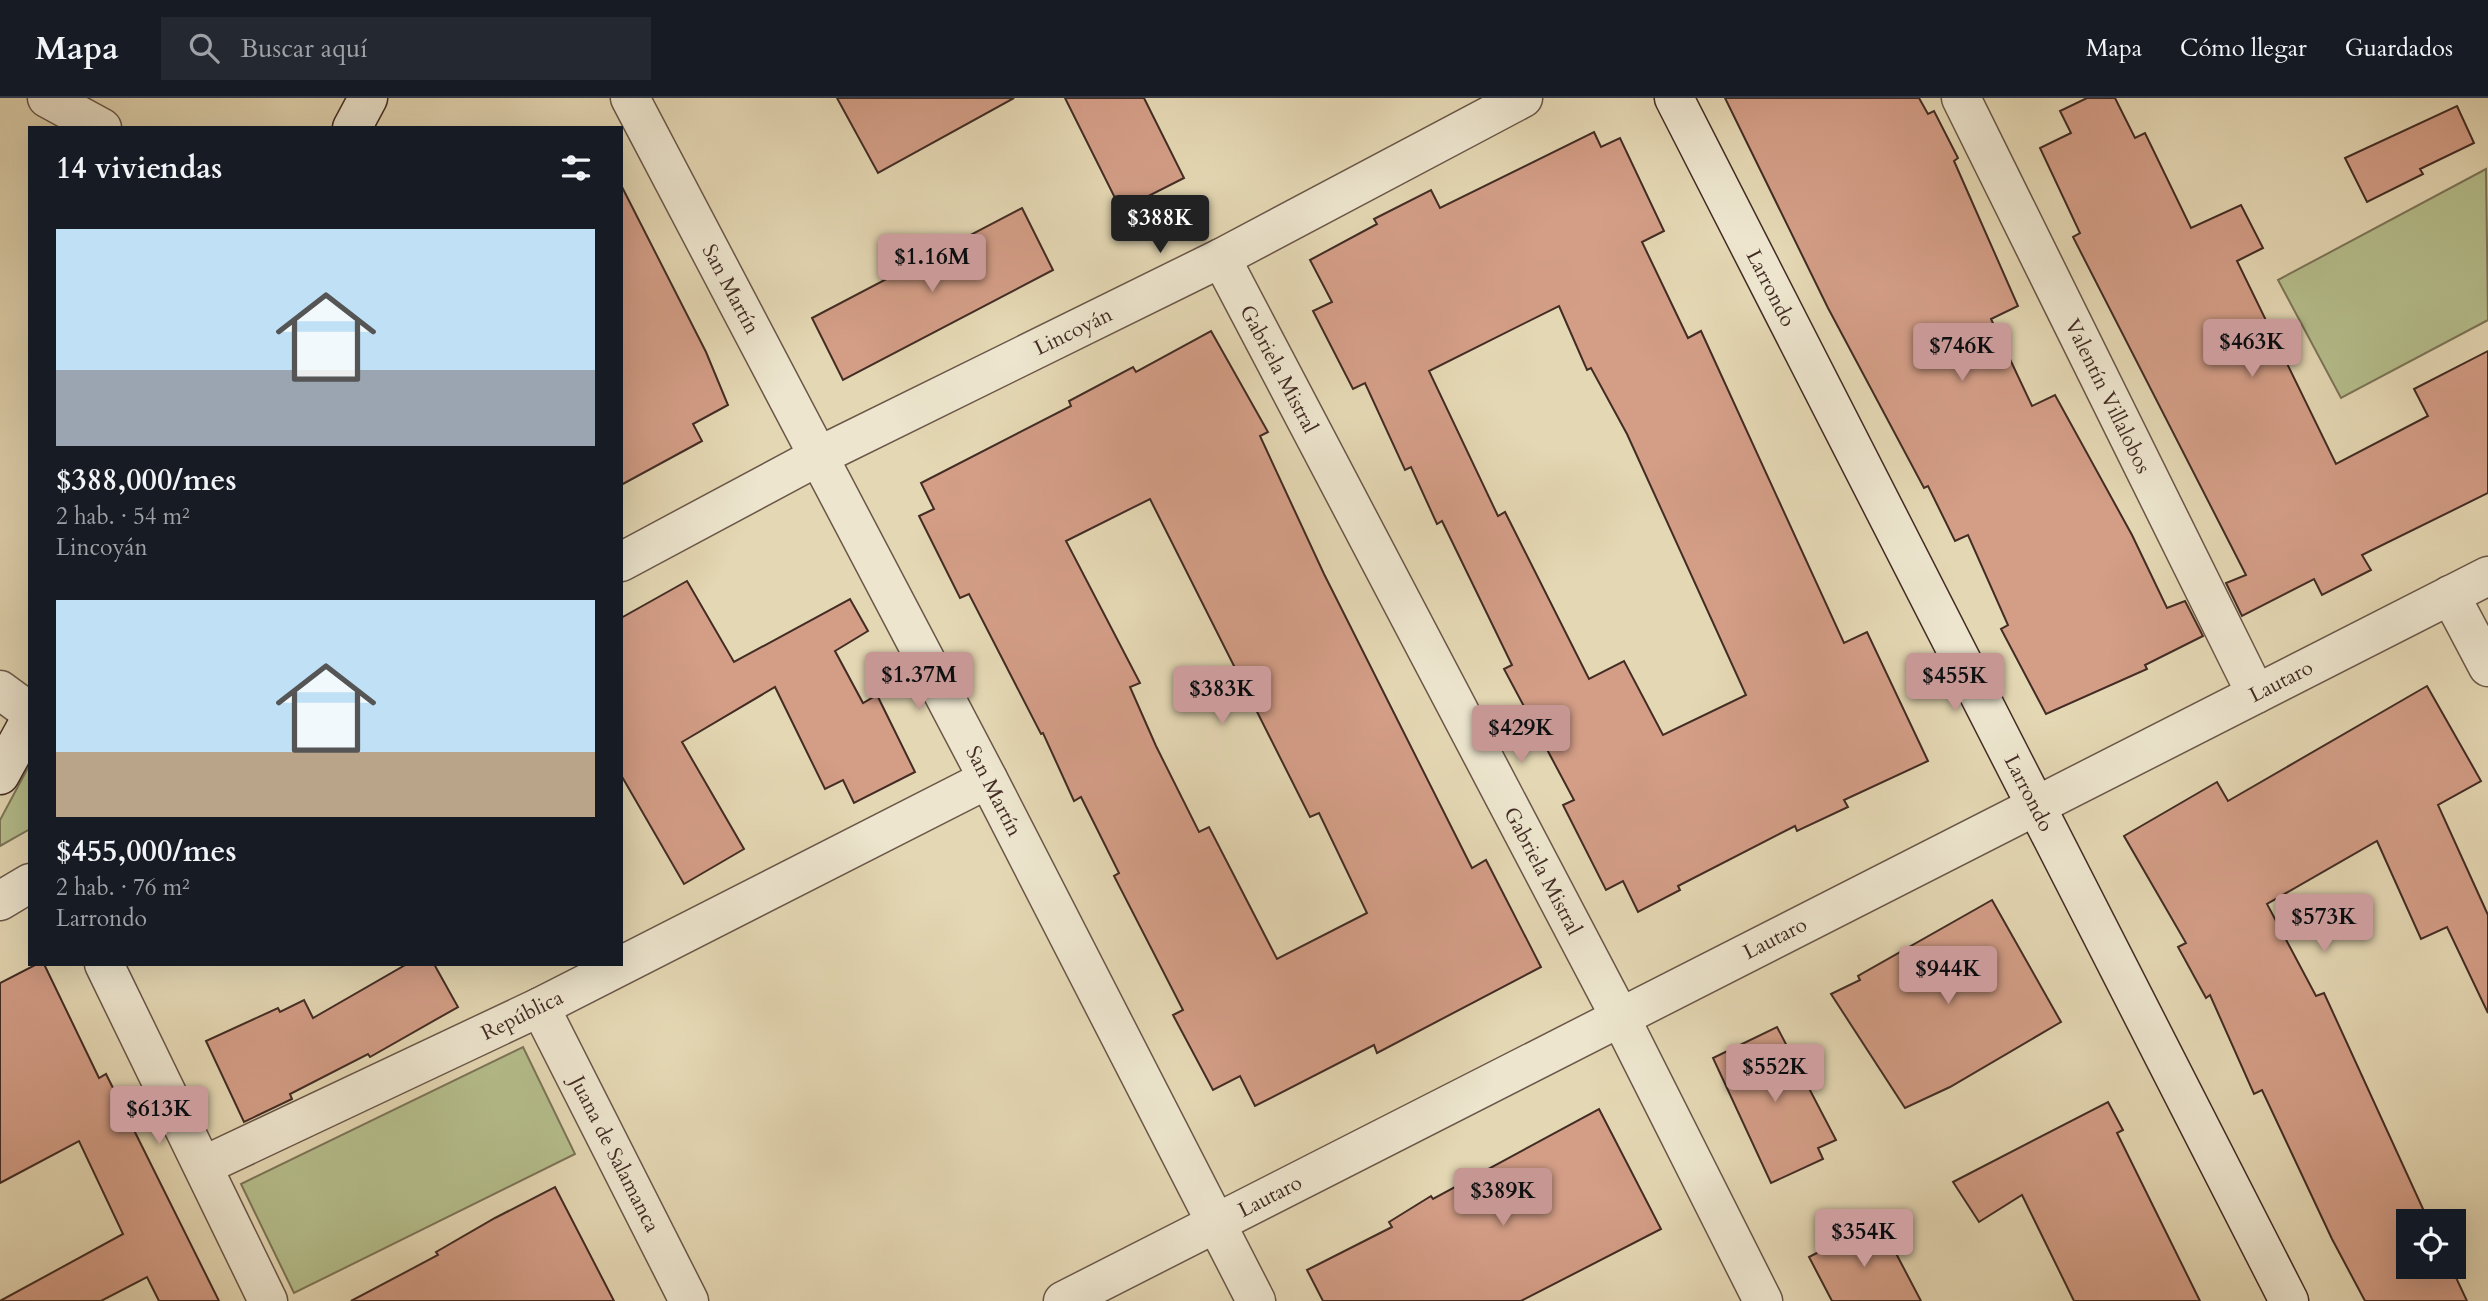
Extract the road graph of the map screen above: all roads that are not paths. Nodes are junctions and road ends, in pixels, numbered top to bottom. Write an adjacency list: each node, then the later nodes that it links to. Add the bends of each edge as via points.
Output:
1 (47, 98): 7 (street)
2 (369, 98): 8 (street)
3 (630, 98): 10 (street, San Martín)
4 (1523, 98): 9 (street, Lincoyán)
5 (1674, 98): 21 (street, Larrondo)
6 (1961, 98): 16 (street, Valentín Villalobos)
7 (98, 126)
8 (353, 126)
9 (1221, 258): 10 (street, Lincoyán); 28 (street, Gabriela Mistral)
10 (819, 456): 11 (street, Lincoyán); 20 (street, San Martín)
11 (623, 561)
12 (2488, 576): 13 (street, Lautaro)
13 (2450, 595): 14 (street); 16 (street, Lautaro)
14 (2488, 667)
15 (0, 690): 17 (street)
16 (2256, 694): 21 (street, Lautaro)
17 (28, 711)
18 (28, 724): 19 (street)
19 (0, 775)
20 (988, 779): 24 (street, República); 30 (street, San Martín)
21 (2036, 806): 28 (street, Lautaro); 36 (street, Larrondo)
22 (28, 884): 23 (street)
23 (0, 901)
24 (623, 965)
25 (105, 966): 29 (street)
26 (621, 966): 27 (street, República)
27 (540, 1007): 29 (street, República); 32 (street, Juana de Salamanca)
28 (1620, 1017): 30 (street, Lautaro); 35 (street, Gabriela Mistral)
29 (203, 1166): 31 (street)
30 (1217, 1223): 33 (street, Lautaro); 34 (street, San Martín)
31 (268, 1301)
32 (689, 1301)
33 (1063, 1301)
34 (1256, 1301)
35 (1763, 1301)
36 (2289, 1301)

